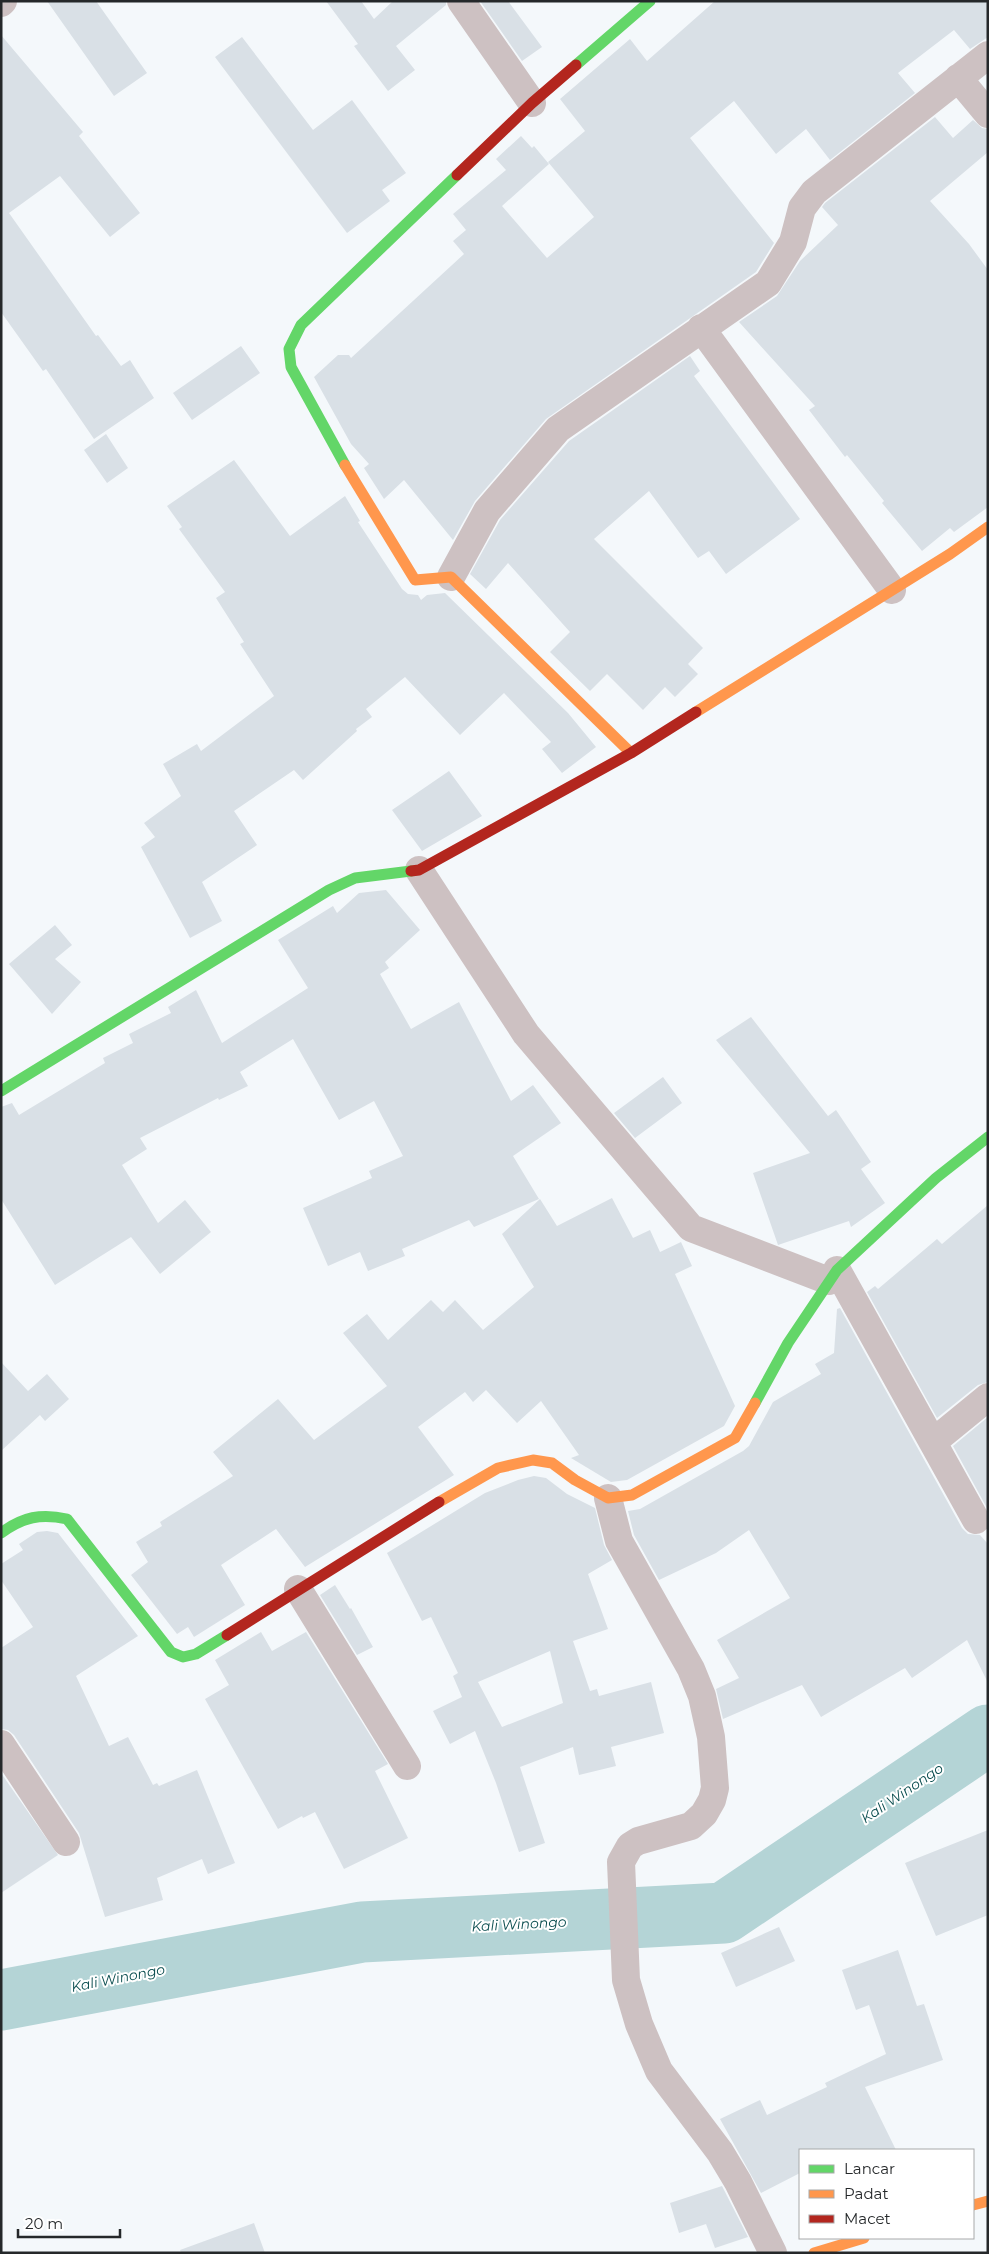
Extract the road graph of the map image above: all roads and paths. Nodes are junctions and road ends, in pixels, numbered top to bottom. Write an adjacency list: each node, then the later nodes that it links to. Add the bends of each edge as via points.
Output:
1 (461, 1): 5 (street)
2 (650, 1): 5 (street)
3 (988, 55): 4 (street)
4 (958, 78): 6 (street); 7 (street, via 814,192 802,208 792,242 768,283)
5 (532, 104): 9 (street, via 301,325 289,349 291,367 348,471 415,580)
6 (988, 114)
7 (701, 328): 9 (street, via 558,429 487,511); 10 (street)
8 (988, 527): 10 (street)
9 (451, 577): 11 (street)
10 (892, 590): 11 (street)
11 (630, 753): 12 (street)
12 (419, 870): 13 (street, via 355,878 329,890); 15 (street, via 526,1034 691,1228)
13 (1, 1091)
14 (988, 1137): 15 (street, via 936,1178)
15 (833, 1276): 17 (street); 18 (street, via 788,1343 735,1438 632,1495)
16 (988, 1397): 17 (street)
17 (933, 1442): 19 (street)
18 (608, 1498): 21 (street, via 552,1463 533,1460 498,1468); 28 (street, via 619,1541 691,1669 702,1696 711,1737 715,1788 704,1814 691,1826 638,1841 630,1846 621,1862 626,1980 639,2024 659,2071 720,2152)
19 (976, 1520)
20 (1, 1534): 21 (street, via 36,1514 67,1519 171,1652 183,1657 196,1654)
21 (298, 1589): 23 (street)
22 (1, 1744): 24 (street)
23 (407, 1766)
24 (66, 1842)
25 (988, 2201): 26 (street)
26 (974, 2205)
27 (861, 2239): 29 (street)
28 (773, 2253)
29 (814, 2253)

